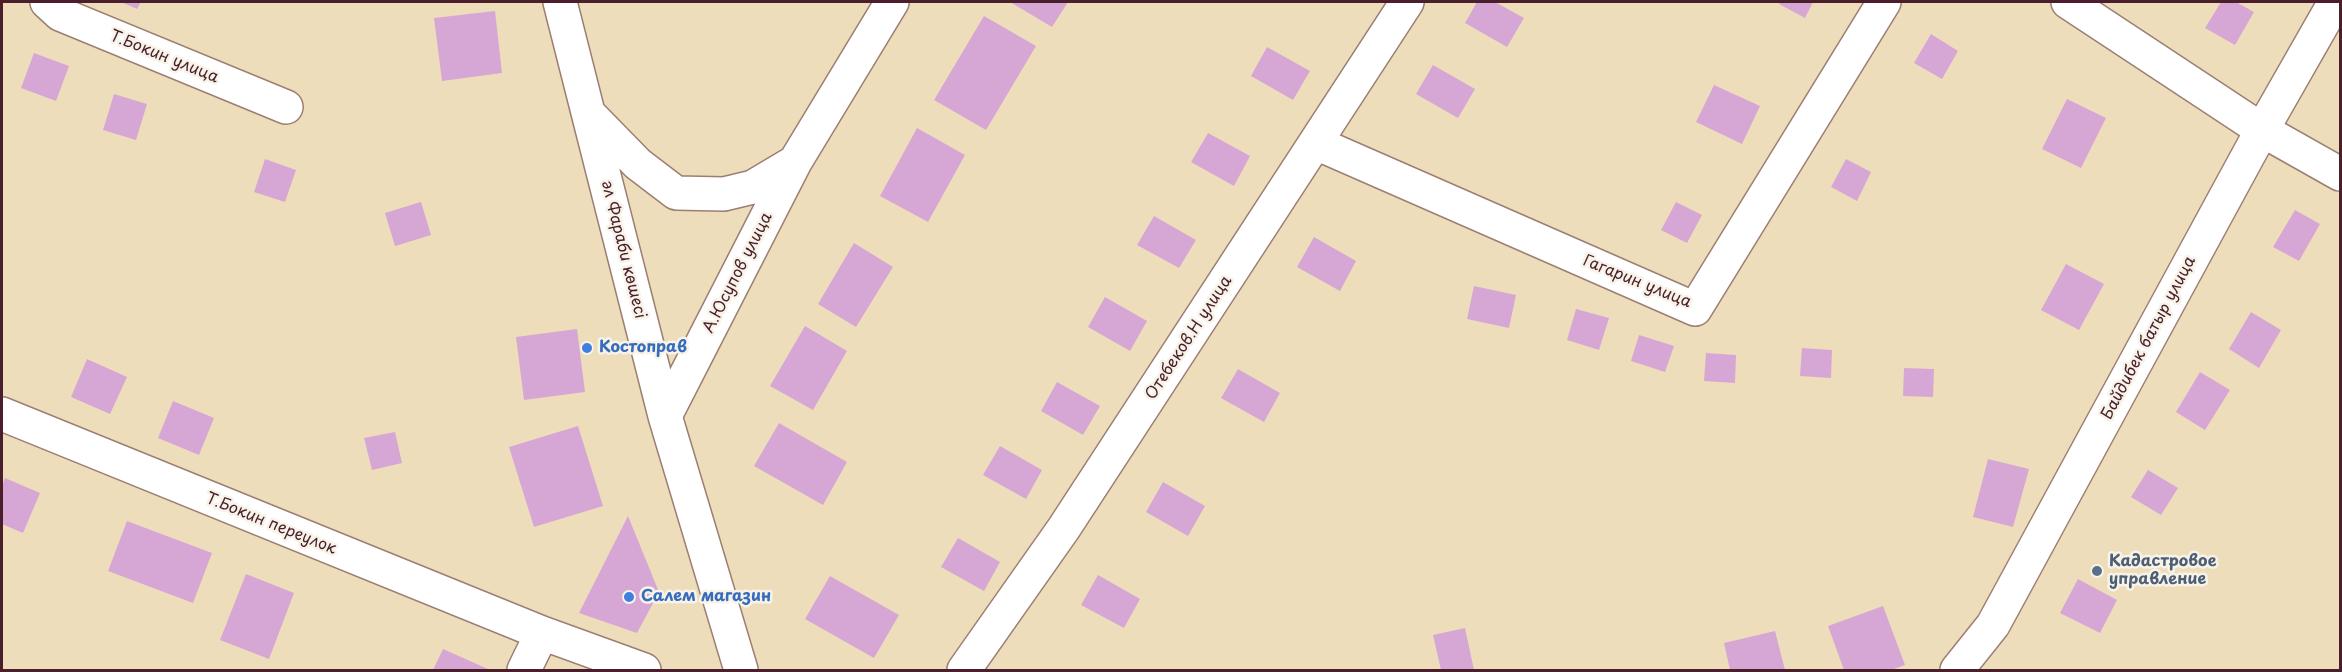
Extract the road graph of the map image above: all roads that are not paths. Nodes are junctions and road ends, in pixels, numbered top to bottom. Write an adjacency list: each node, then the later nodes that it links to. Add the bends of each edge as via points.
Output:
1 (47, 2): 8 (street, Т.Бокин улица, via 60,14)
2 (560, 2): 9 (street, әл Фараби көшесі)
3 (892, 2): 12 (street, А.Юсупов улица)
4 (1407, 2): 11 (street, Отебеков.Н улица)
5 (1884, 2): 11 (street, Гагарин улица, via 1695,309)
6 (2068, 2): 10 (street)
7 (2335, 2): 10 (street, Байдибек батыр улица)
8 (286, 107)
9 (589, 114): 12 (street, А.Юсупов улица, via 638,164 676,193 724,194 753,187); 15 (street, әл Фараби көшесі)
10 (2262, 130): 13 (street); 21 (street, Байдибек батыр улица, via 1993,625)
11 (1316, 143): 20 (street, Отебеков.Н улица, via 1064,528)
12 (795, 162): 15 (street, А.Юсупов улица)
13 (2340, 174)
14 (2, 414): 16 (street, Т.Бокин переулок)
15 (666, 416): 19 (street, әл Фараби көшесі)
16 (542, 633): 17 (street); 18 (street, Т.Бокин переулок)
17 (524, 670)
18 (644, 670)
19 (741, 670)
20 (964, 670)
21 (1957, 670)

